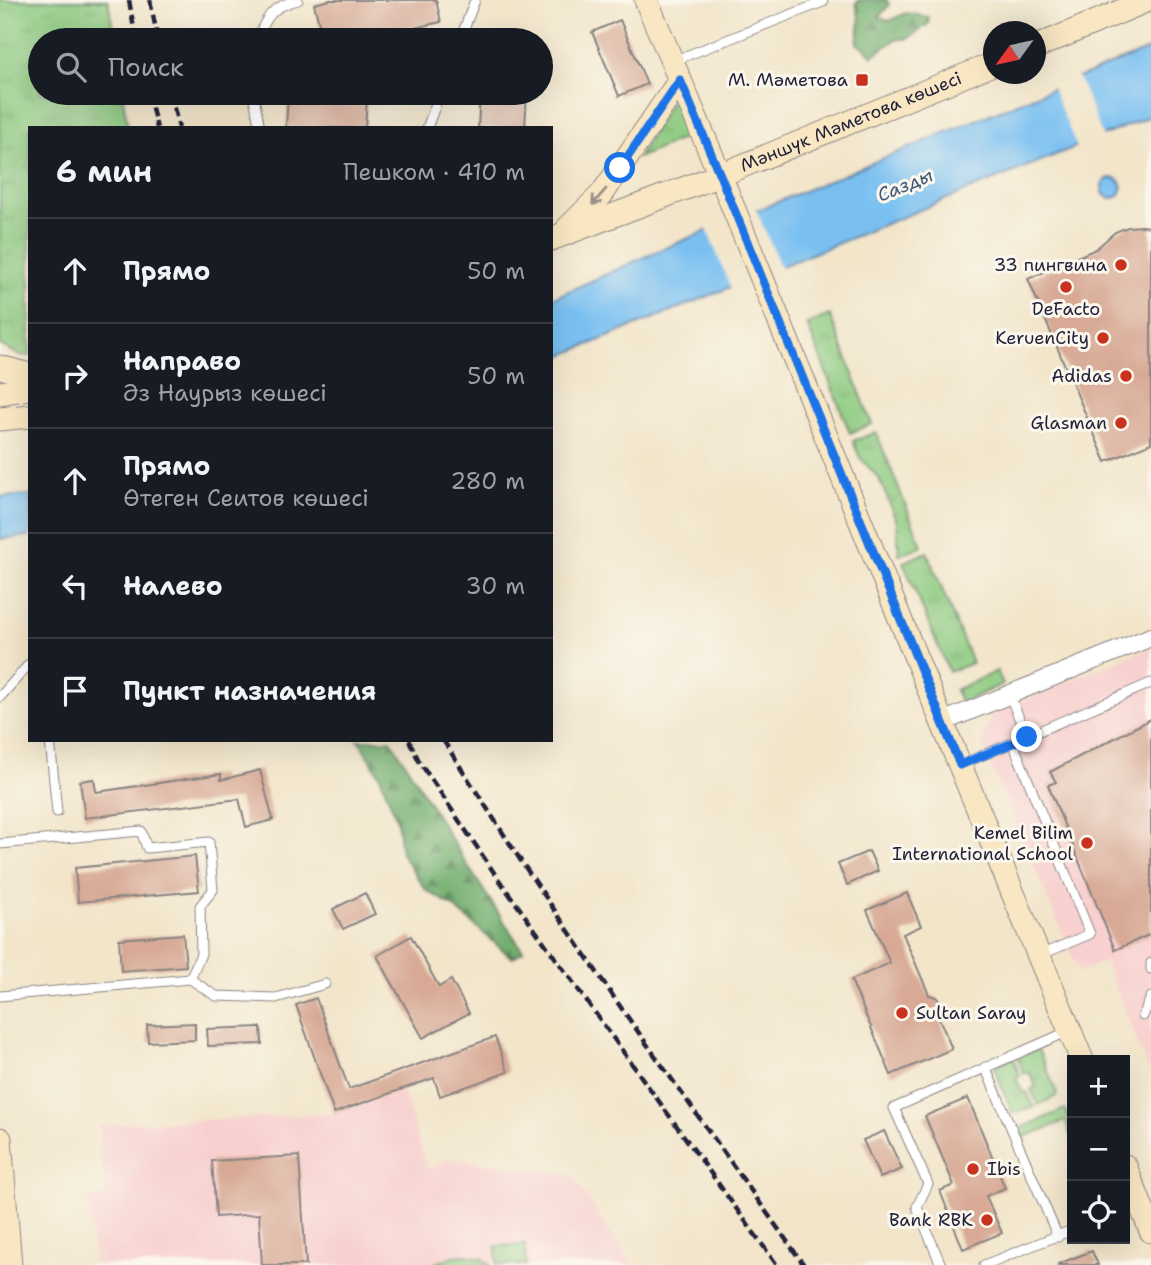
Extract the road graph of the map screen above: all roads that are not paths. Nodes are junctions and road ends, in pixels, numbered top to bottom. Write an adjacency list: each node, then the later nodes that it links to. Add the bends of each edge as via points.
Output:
1 (298, 0): 6 (lane, via 275,9)
2 (475, 0): 7 (lane)
3 (646, 0): 10 (main road)
4 (1148, 0): 8 (main road)
5 (822, 2): 10 (lane)
6 (262, 28)
7 (464, 28)
8 (1046, 42)
9 (983, 68): 15 (main road, Мәншүк Мәметова көшесі)
10 (676, 71): 15 (main road); 16 (main road, one-way to 16, via 602,194)
11 (255, 105): 13 (lane)
12 (436, 105): 14 (lane)
13 (260, 126)
14 (428, 126)
15 (720, 175): 16 (main road, Мәншүк Мәметова көшесі); 28 (main road)
16 (556, 237)
17 (0, 367): 18 (main road)
18 (28, 374)
19 (28, 388): 20 (main road)
20 (0, 393)
21 (28, 416): 22 (main road)
22 (0, 419)
23 (1151, 636): 26 (street)
24 (28, 665): 27 (lane)
25 (1151, 683): 29 (lane)
26 (1009, 694): 28 (street); 29 (lane)
27 (0, 697)
28 (942, 722): 32 (main road)
29 (1027, 737): 31 (lane)
30 (50, 742): 33 (lane)
31 (1013, 743): 32 (lane); 35 (lane, via 1090,934)
32 (960, 765): 35 (main road)
33 (57, 812)
34 (0, 844): 38 (lane, via 141,831 148,848 209,842 213,890 200,906 201,954)
35 (1038, 955): 43 (main road)
36 (1151, 963): 37 (lane)
37 (1151, 969)
38 (190, 979): 39 (lane, via 216,996 276,998); 40 (lane)
39 (325, 984)
40 (0, 996)
41 (1151, 997): 42 (lane)
42 (1143, 1016)
43 (1070, 1031): 44 (main road); 45 (lane)
44 (1080, 1055)
45 (985, 1067): 50 (lane); 52 (lane, via 894,1108 928,1184 917,1207)
46 (0, 1139): 51 (main road)
47 (1129, 1181): 48 (main road)
48 (1151, 1231)
49 (1067, 1232): 50 (lane)
50 (1058, 1237): 53 (lane)
51 (10, 1265)
52 (941, 1265)
53 (984, 1265)

